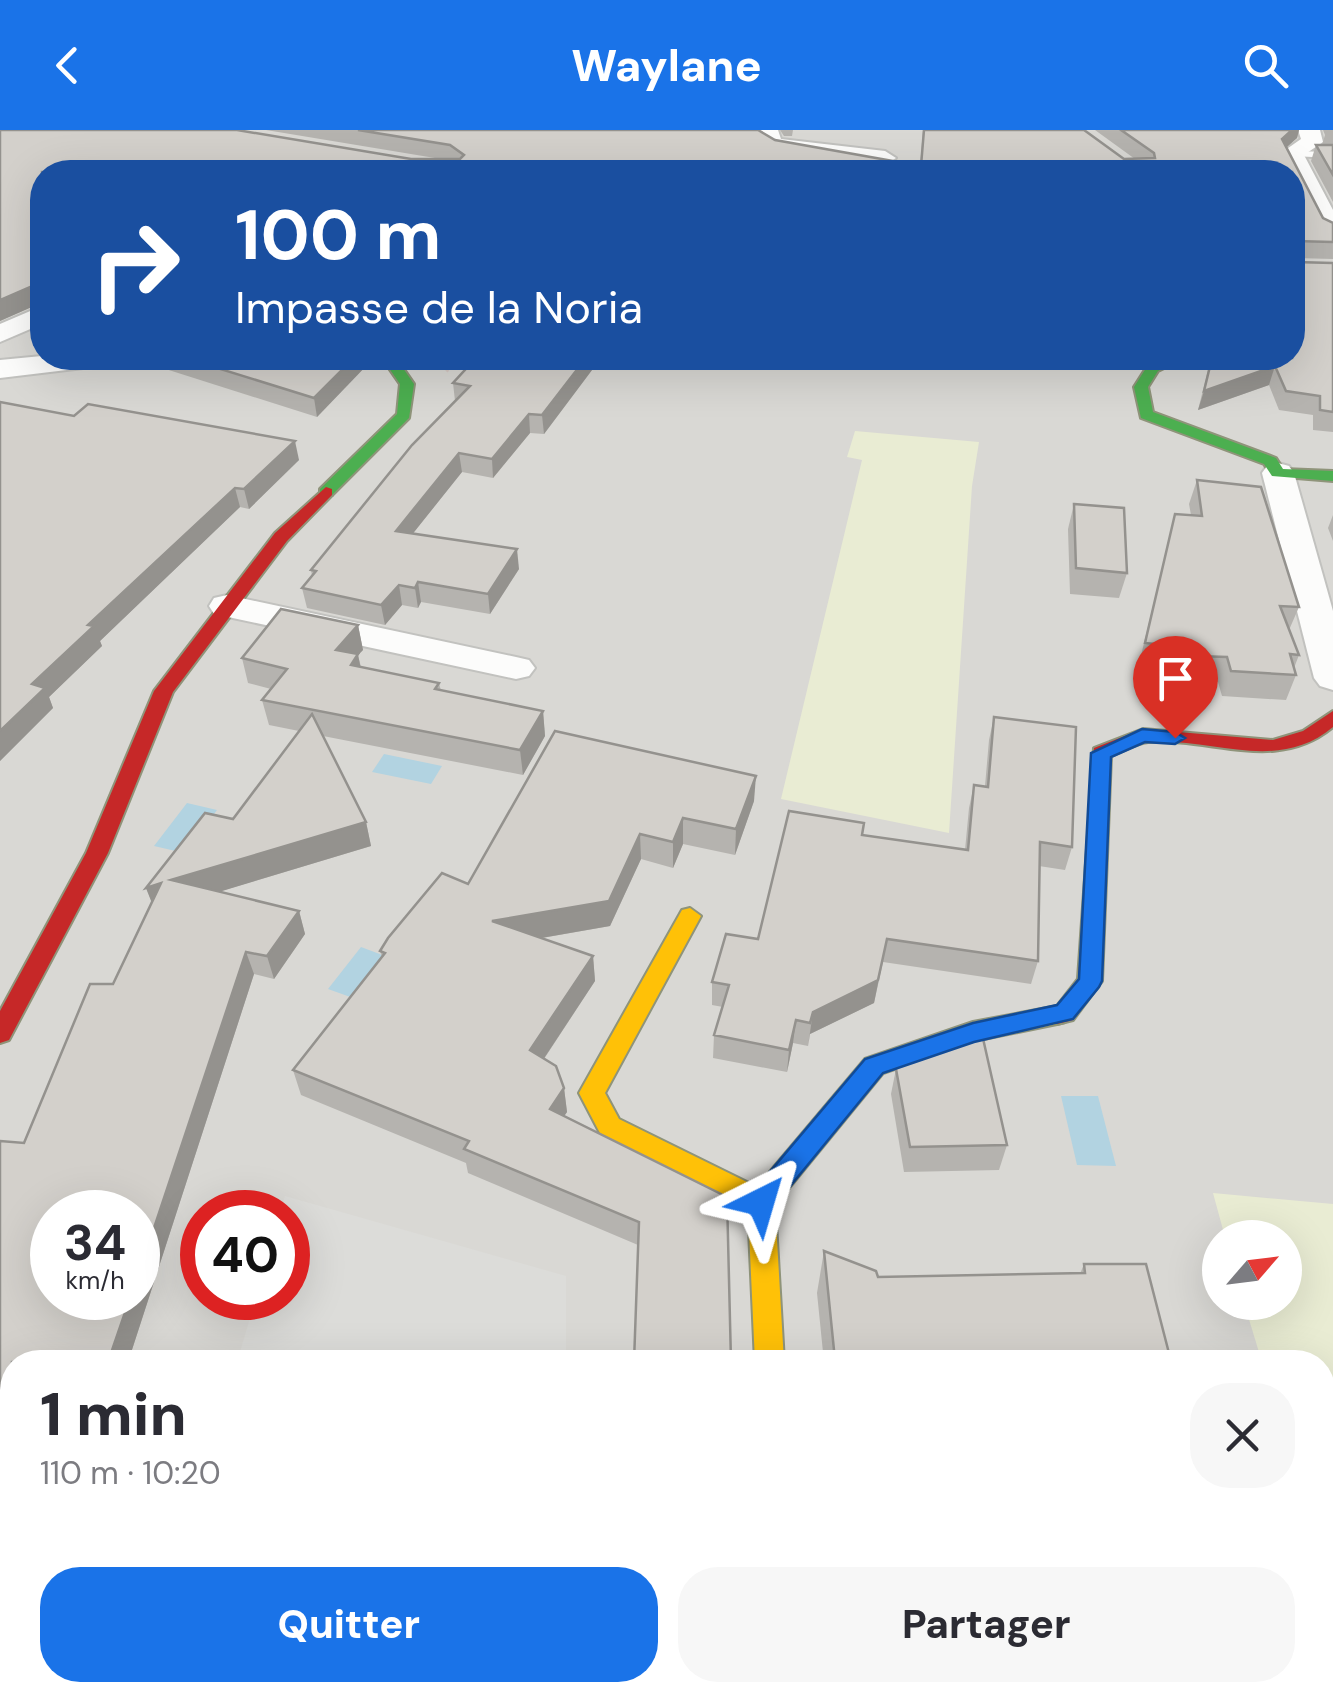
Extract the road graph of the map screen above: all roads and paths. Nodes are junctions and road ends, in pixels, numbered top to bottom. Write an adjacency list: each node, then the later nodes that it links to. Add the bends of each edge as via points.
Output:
1 (767, 130): 6 (street, via 775,145)
2 (889, 130): 7 (street)
3 (1309, 130): 4 (street, via 1312,142)
4 (1292, 153): 5 (lane); 8 (street)
5 (1333, 155)
6 (857, 160)
7 (885, 160)
8 (1294, 160)
9 (1305, 190): 10 (street)
10 (1333, 233)
11 (30, 320): 12 (street)
12 (0, 334)
13 (30, 366): 14 (street)
14 (0, 369)
15 (397, 370): 19 (street, via 407,384 404,415 281,538)
16 (1152, 370): 17 (street, via 1141,387 1146,414 1270,461)
17 (1278, 473): 18 (street); 21 (street)
18 (1333, 476)
19 (227, 606): 20 (street); 24 (street, via 164,691 97,853)
20 (516, 668)
21 (1333, 678)
22 (1333, 717): 25 (street, via 1310,736 1273,747 1142,735 1101,753 1090,981 1064,1013 973,1032 874,1066)
23 (690, 916): 25 (street, via 592,1093 610,1127)
24 (0, 1033)
25 (761, 1202): 26 (street)
26 (769, 1350)

